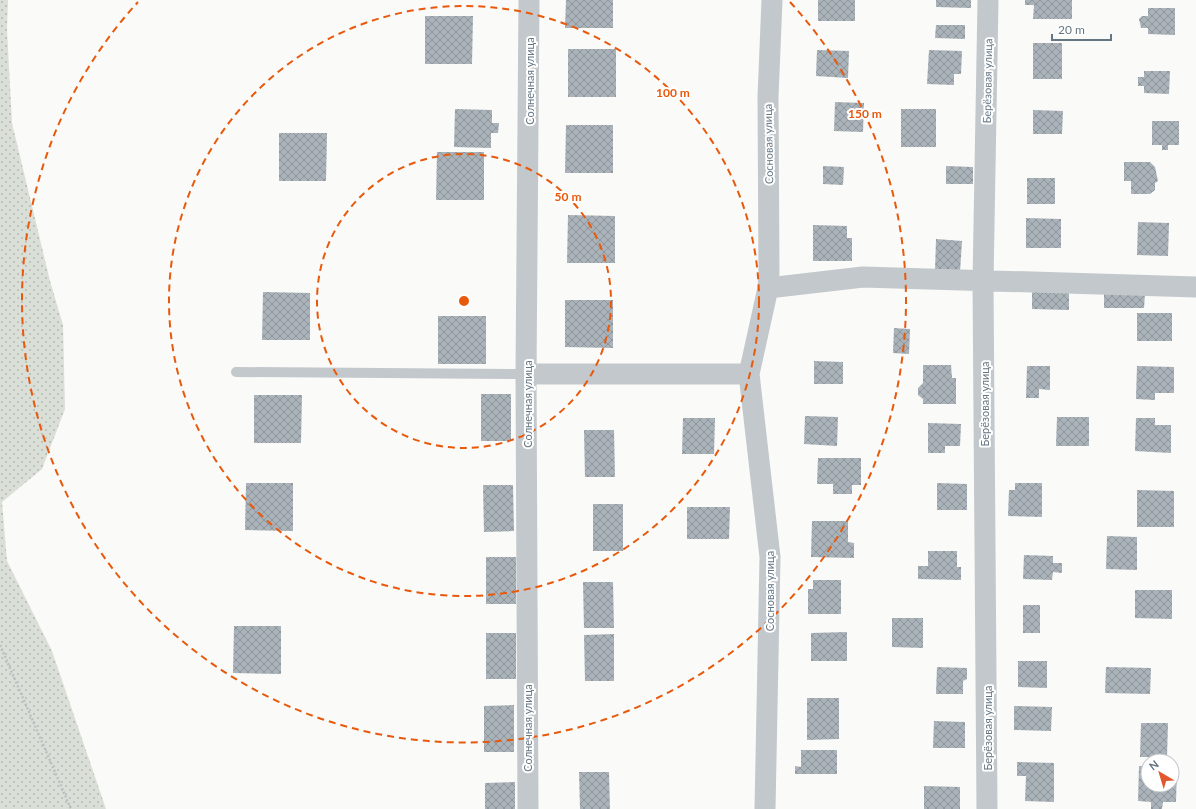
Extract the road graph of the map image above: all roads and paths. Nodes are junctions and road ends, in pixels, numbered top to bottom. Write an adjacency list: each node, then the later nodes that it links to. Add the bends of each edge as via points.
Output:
1 (529, 0): 8 (street, Солнечная улица)
2 (772, 0): 6 (street, Сосновая улица, via 768,97)
3 (988, 0): 4 (street, Берёзовая улица)
4 (983, 282): 5 (street); 6 (street, via 863,277); 14 (street, Берёзовая улица)
5 (1196, 287)
6 (768, 288): 9 (street, Сосновая улица)
7 (236, 372): 8 (lane)
8 (526, 374): 9 (street); 12 (street, Солнечная улица)
9 (749, 374): 13 (street, Сосновая улица, via 770,557)
10 (0, 645): 11 (path)
11 (71, 809)
12 (528, 809)
13 (765, 809)
14 (987, 809)

